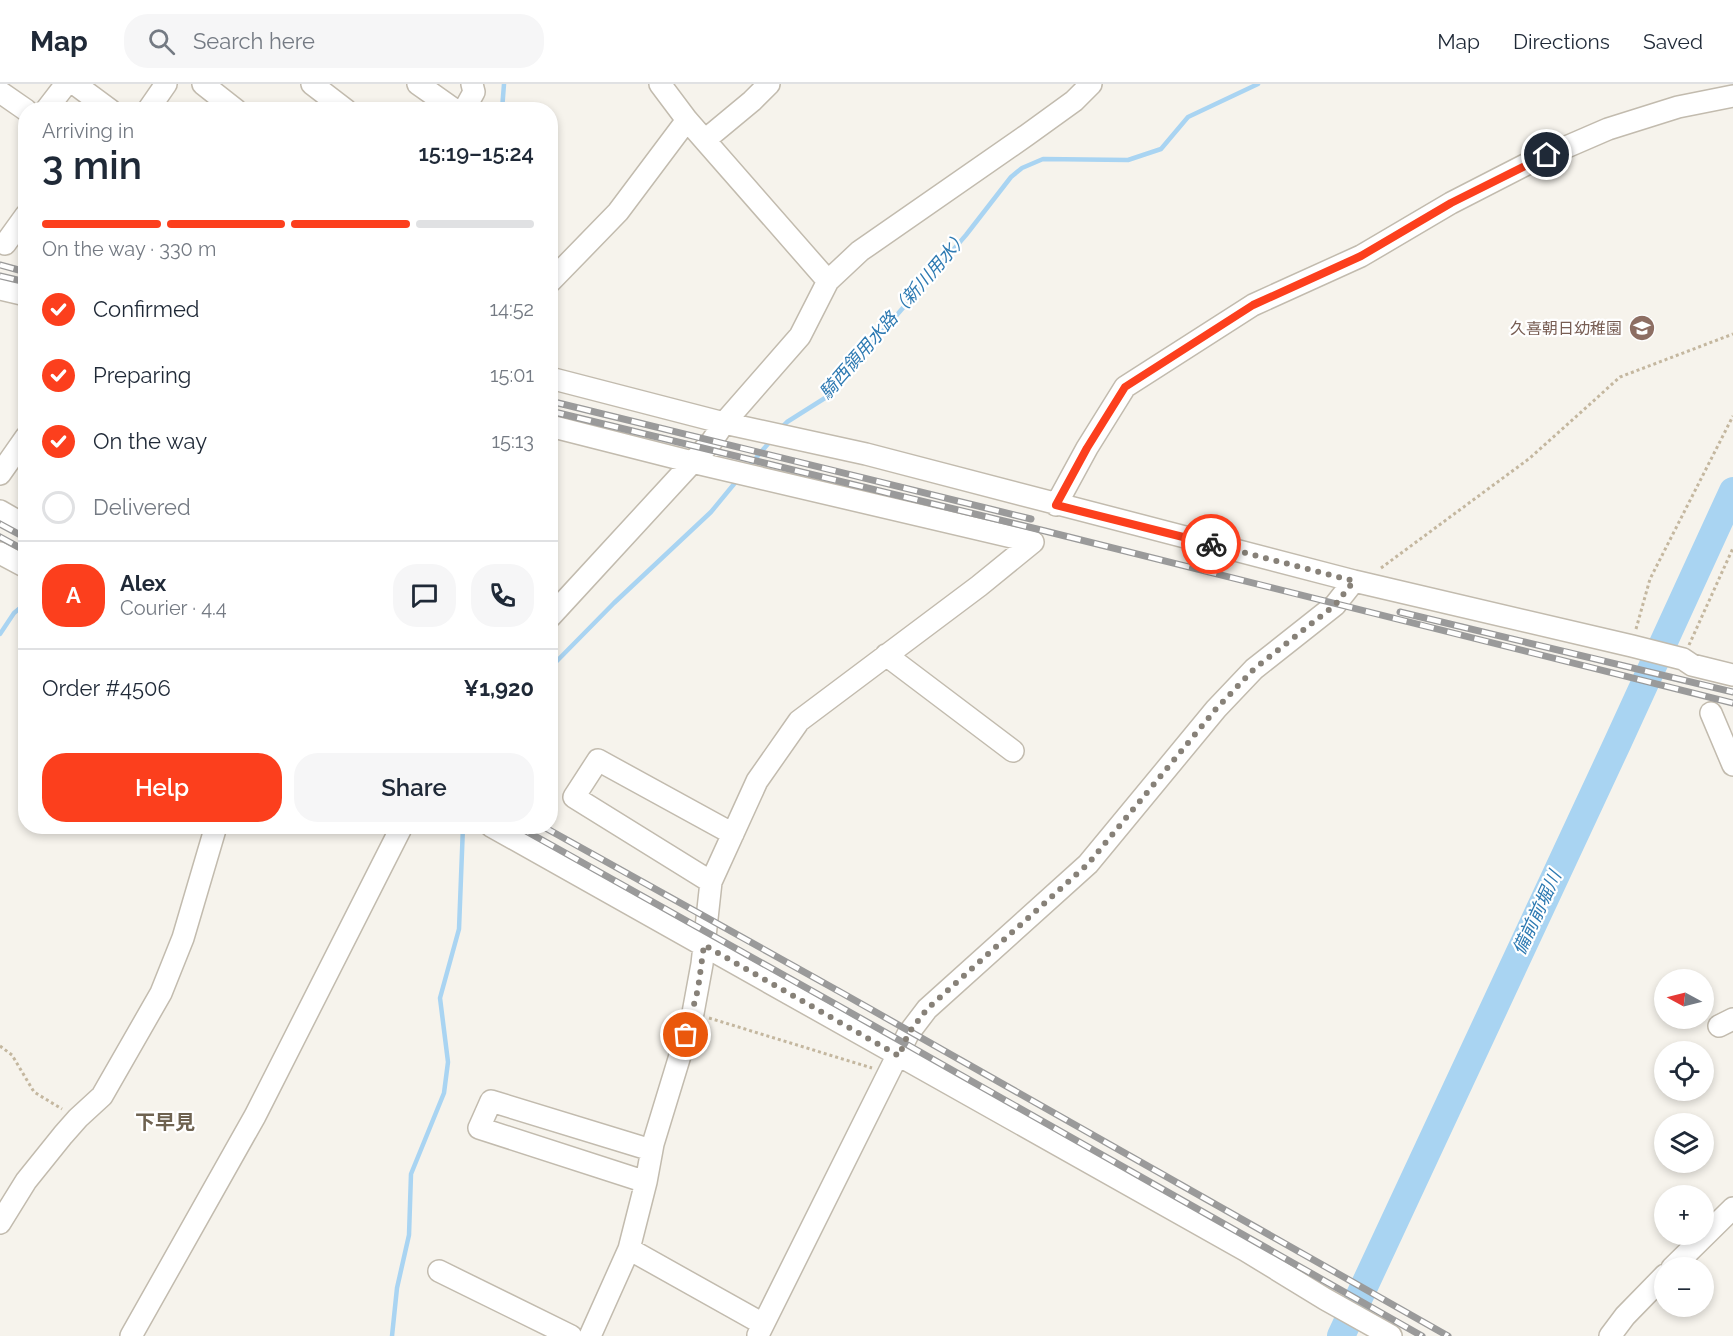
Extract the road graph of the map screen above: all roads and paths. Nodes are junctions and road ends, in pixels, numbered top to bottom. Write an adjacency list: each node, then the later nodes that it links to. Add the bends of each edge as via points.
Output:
1 (66, 84): 13 (street)
2 (75, 84): 14 (street)
3 (166, 84): 15 (street)
4 (203, 84): 16 (street)
5 (312, 84): 17 (street)
6 (418, 84): 18 (street)
7 (472, 84): 19 (street, via 474,92)
8 (660, 84): 21 (street)
9 (769, 84): 22 (street)
10 (1091, 84): 26 (street, via 1027,135 860,251)
11 (0, 92): 20 (street)
12 (1733, 96): 37 (street, via 1678,107 1608,129 1547,155 1451,203 1361,256 1253,305 1125,387)
13 (52, 102)
14 (99, 102)
15 (154, 102)
16 (226, 102)
17 (336, 102)
18 (444, 102)
19 (468, 102)
20 (18, 104)
21 (687, 120): 22 (street); 25 (street, via 618,212)
22 (705, 140): 26 (street)
23 (18, 230): 24 (street)
24 (10, 245)
25 (558, 274)
26 (828, 281): 32 (street, via 800,336)
27 (0, 289): 28 (street)
28 (18, 293)
29 (1733, 334): 43 (path, via 1620,377 1530,458)
30 (558, 380): 32 (street)
31 (1733, 416): 45 (path, via 1650,579)
32 (724, 423): 35 (street); 37 (street, via 866,454)
33 (558, 428): 35 (street)
34 (18, 448): 36 (street)
35 (692, 462): 44 (street); 46 (street, via 1033,542)
36 (0, 474)
37 (1056, 505): 43 (street)
38 (0, 511): 39 (street)
39 (18, 521)
40 (1733, 548): 47 (path)
41 (0, 553): 42 (street)
42 (18, 563)
43 (1362, 582): 45 (street); 60 (street, via 1254,669 1216,709 1088,864 927,1009 908,1034)
44 (558, 608)
45 (1634, 646): 47 (street)
46 (886, 655): 50 (street); 55 (street, via 799,721 757,781)
47 (1681, 658): 48 (street, via 1692,665)
48 (1733, 675)
49 (1711, 713): 51 (street)
50 (1013, 751)
51 (1733, 765)
52 (214, 834): 61 (street, via 183,938 161,993 102,1096)
53 (398, 834): 71 (street, via 255,1116)
54 (505, 834): 57 (street)
55 (733, 834): 56 (street); 56 (street, via 598,760 573,797)
56 (711, 882): 57 (street)
57 (704, 945): 58 (street); 60 (street)
58 (693, 1013): 60 (path); 62 (street)
59 (0, 1046): 61 (path, via 12,1055 34,1092)
60 (894, 1064): 70 (street); 74 (street, via 1245,1250)
61 (78, 1118): 65 (street, via 26,1181)
62 (651, 1150): 63 (street); 63 (street, via 491,1101 479,1128)
63 (646, 1182): 66 (street)
64 (1733, 1208): 67 (street)
65 (0, 1223)
66 (629, 1249): 70 (street); 73 (street)
67 (1683, 1257)
68 (439, 1271): 72 (street)
69 (1654, 1286): 75 (street)
70 (760, 1330)
71 (131, 1336)
72 (571, 1336)
73 (590, 1336)
74 (1390, 1336)
75 (1610, 1336)

